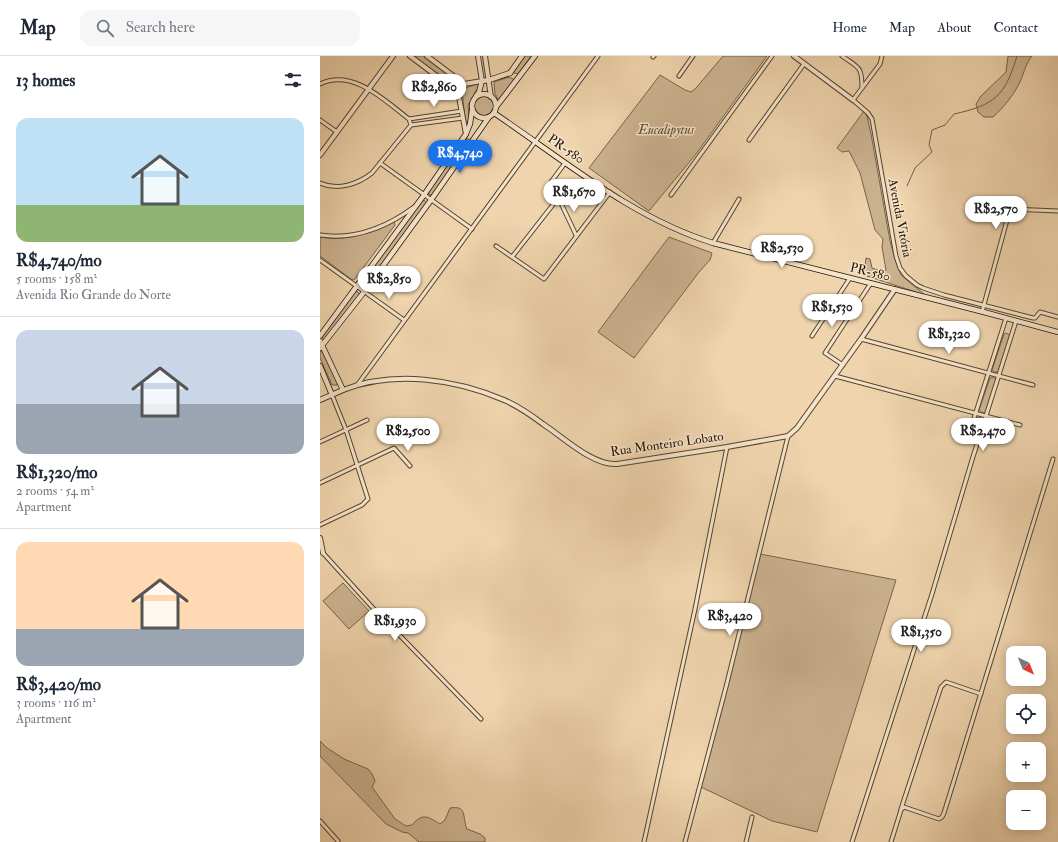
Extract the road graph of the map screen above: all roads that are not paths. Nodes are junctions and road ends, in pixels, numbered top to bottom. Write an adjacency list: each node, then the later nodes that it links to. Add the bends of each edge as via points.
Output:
1 (393, 56): 23 (street)
2 (410, 56): 24 (street)
3 (427, 56): 21 (street)
4 (478, 56): 19 (street)
5 (485, 56): 18 (street)
6 (522, 56): 15 (main road)
7 (535, 56): 17 (main road)
8 (598, 56): 41 (street)
9 (693, 56): 16 (street)
10 (772, 56): 48 (street)
11 (842, 56): 22 (street, via 861,71)
12 (882, 56): 22 (street, via 880,64)
13 (796, 57): 14 (street, Avenida Vitória)
14 (804, 64): 27 (street, Avenida Vitória); 40 (street)
15 (510, 72): 17 (main road); 18 (main road)
16 (679, 76)
17 (518, 79): 28 (main road)
18 (489, 80): 19 (main road); 25 (street)
19 (482, 81): 21 (street); 26 (main road)
20 (320, 84): 23 (street, via 342,81)
21 (464, 84): 24 (street)
22 (862, 88): 27 (street)
23 (369, 89): 34 (street); 37 (street)
24 (458, 92): 30 (street)
25 (491, 97): 26 (main road, via 481,94); 28 (main road)
26 (475, 98): 29 (main road)
27 (853, 100): 66 (street, Avenida Vitória, via 872,119 896,256 903,273 917,285)
28 (496, 107): 31 (main road)
29 (472, 110): 32 (main road, via 479,118); 38 (main road)
30 (462, 112): 33 (street); 34 (street)
31 (494, 113): 32 (main road); 41 (main road, PR-580)
32 (489, 117): 39 (main road)
33 (463, 118): 36 (street); 38 (street)
34 (410, 119): 36 (street)
35 (320, 120): 37 (street)
36 (411, 125): 43 (street)
37 (337, 132): 42 (street)
38 (466, 134): 39 (main road); 47 (main road)
39 (475, 139): 50 (main road)
40 (749, 140)
41 (536, 141): 44 (main road, PR-580 / PR-580); 54 (street, PR-580)
42 (320, 155)
43 (380, 163): 45 (street, via 365,179 352,184 332,186); 47 (street)
44 (565, 163): 46 (main road, PR-580 / PR-580); 49 (street, via 551,182)
45 (320, 183)
46 (610, 192): 56 (street); 57 (main road, PR-580 / PR-580, via 647,216)
47 (424, 195): 50 (street); 52 (main road)
48 (671, 195)
49 (559, 197): 56 (street); 59 (street)
50 (431, 200): 54 (street); 65 (main road)
51 (739, 200): 57 (street)
52 (415, 206): 55 (street, via 395,220 374,229 337,237); 63 (main road)
53 (1058, 211): 66 (street, via 1010,209)
54 (472, 229): 70 (street, PR-580)
55 (320, 235)
56 (576, 235): 59 (street, via 544,279)
57 (713, 243): 61 (main road, PR-580 / PR-580)
58 (496, 246): 59 (street)
59 (512, 257)
60 (320, 260): 63 (street)
61 (850, 278): 62 (main road, PR-580 / PR-580); 74 (street)
62 (872, 283): 64 (main road, PR-580 / PR-580); 77 (street, via 824,353)
63 (356, 286): 65 (street); 73 (main road)
64 (895, 289): 67 (main road, PR-580 / PR-580); 75 (street)
65 (364, 292): 70 (street); 76 (main road)
66 (983, 305): 67 (street); 68 (street, Avenida Vitória, via 1033,318 1040,312)
67 (982, 312): 69 (main road, PR-580 / PR-580)
68 (1058, 317)
69 (1006, 318): 71 (main road, PR-580 / PR-580); 79 (street)
70 (404, 320): 82 (street, PR-580)
71 (1016, 321): 72 (main road, PR-580 / PR-580); 81 (street)
72 (1058, 332)
73 (320, 336)
74 (812, 336)
75 (861, 339): 77 (street); 79 (street)
76 (321, 345): 84 (main road)
77 (843, 365): 80 (street)
78 (320, 366): 85 (main road)
79 (989, 373): 81 (street); 87 (street)
80 (835, 376): 87 (street); 92 (street, via 797,428)
81 (999, 376): 83 (street); 88 (street)
82 (358, 384): 84 (street, Rua Monteiro Lobato); 95 (street, Rua Monteiro Lobato, via 414,379 450,383 480,391 506,400 593,459 606,464)
83 (1033, 385)
84 (343, 390): 85 (main road, Rua Monteiro Lobato)
85 (332, 395): 86 (main road, Rua Monteiro Lobato); 91 (street)
86 (320, 400)
87 (976, 413): 88 (street); 93 (street, via 968,437)
88 (986, 416): 90 (street); 93 (street)
89 (367, 420): 91 (street)
90 (1020, 425)
91 (346, 430): 94 (street); 97 (street)
92 (788, 436): 95 (street, Rua Monteiro Lobato); 111 (street)
93 (979, 440): 109 (street)
94 (320, 442)
95 (727, 447): 110 (street)
96 (1053, 458): 103 (street)
97 (358, 465): 98 (street, via 394,448); 99 (street); 100 (street, via 368,499 362,505)
98 (410, 466)
99 (320, 483)
100 (320, 525)
101 (320, 538): 102 (street)
102 (321, 552): 104 (street)
103 (981, 694): 105 (street, via 946,682 943,684); 105 (street, via 942,818 904,807)
104 (480, 720)
105 (901, 810): 114 (street)
106 (752, 817): 112 (street)
107 (320, 821): 108 (street)
108 (338, 840)
109 (853, 840): 113 (street)
110 (644, 842)
111 (686, 842)
112 (746, 842)
113 (858, 842)
114 (891, 842)

